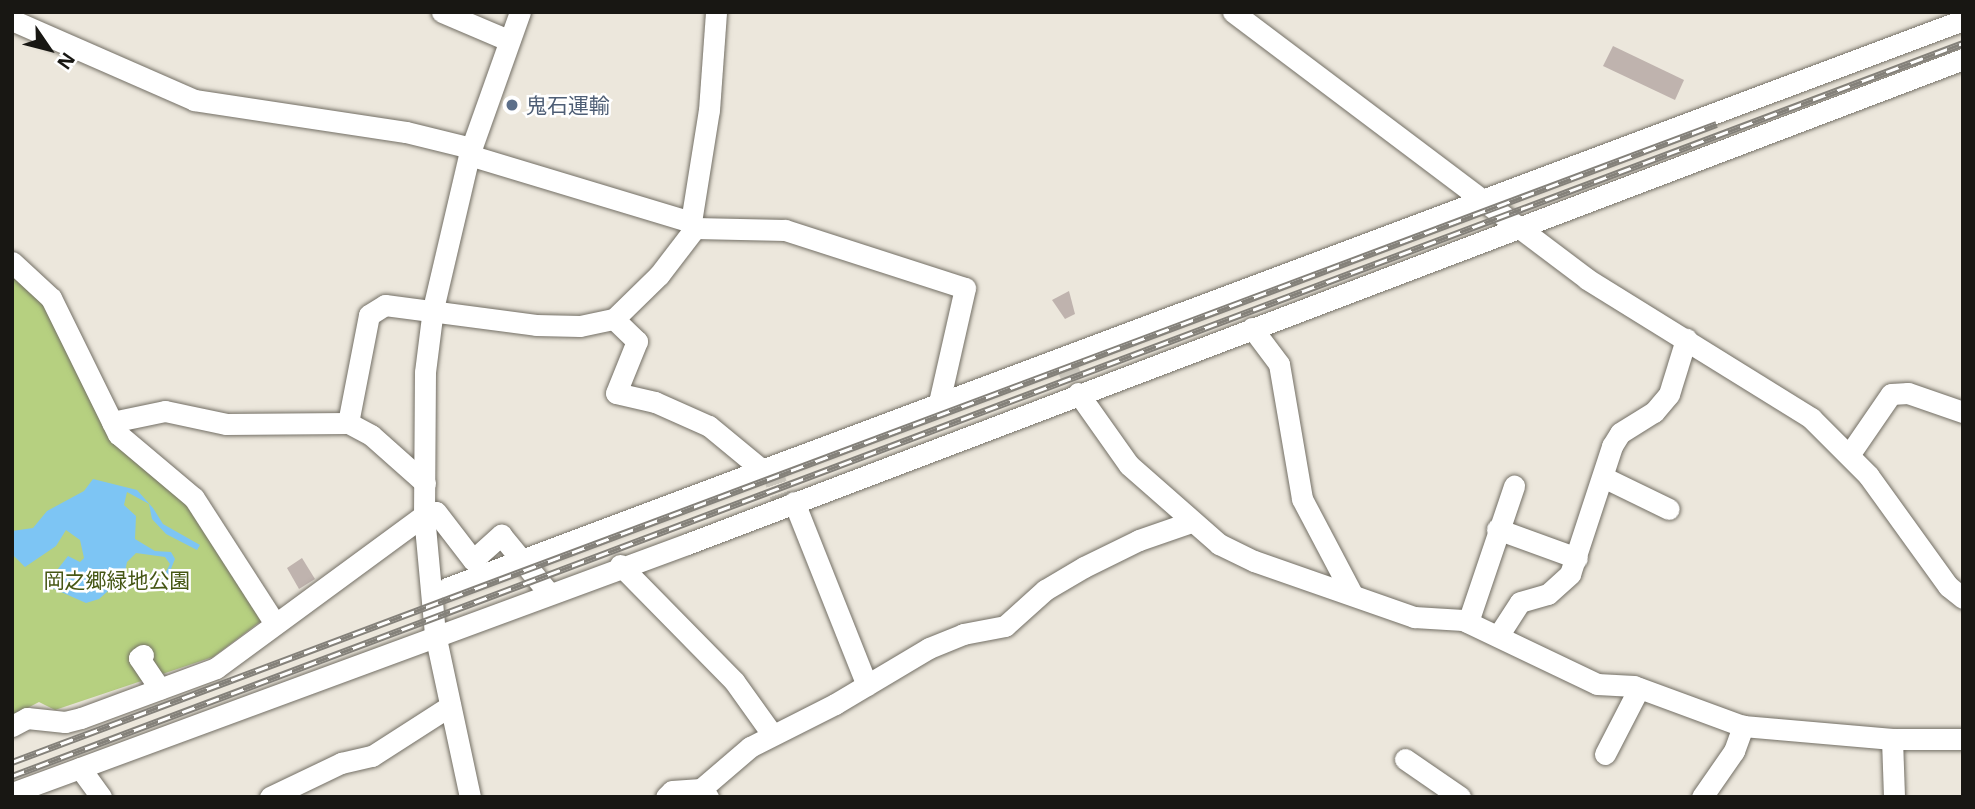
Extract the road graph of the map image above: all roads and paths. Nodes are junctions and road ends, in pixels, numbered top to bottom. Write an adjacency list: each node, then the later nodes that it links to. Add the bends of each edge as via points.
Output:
1 (442, 12): 7 (street)
2 (520, 12): 7 (street)
3 (716, 12): 11 (street, via 709,110)
4 (1233, 12): 10 (street)
5 (12, 20): 9 (street, via 194,100 406,132)
6 (1963, 20): 10 (street)
7 (508, 40): 9 (street)
8 (1963, 59): 12 (street)
9 (470, 152): 11 (street); 14 (street)
10 (1482, 199): 12 (street); 19 (street)
11 (693, 225): 15 (street, via 659,275); 19 (street, via 785,230 965,288)
12 (1518, 228): 16 (street); 17 (street, via 1587,279)
13 (12, 262): 21 (street, via 51,298)
14 (433, 309): 15 (street, via 536,325 580,326); 22 (street, via 385,305 369,315); 26 (street, via 425,372)
15 (614, 319): 24 (street, via 637,341 616,393 655,402 709,426)
16 (1252, 328): 18 (street); 38 (street, via 1279,364 1302,499)
17 (1686, 339): 23 (street, via 1811,418); 25 (street, via 1669,394 1654,412 1620,433)
18 (1078, 393): 28 (street); 31 (street, via 1129,465)
19 (939, 402): 24 (street)
20 (1963, 412): 23 (street, via 1908,393 1891,394)
21 (112, 422): 22 (street, via 165,411 226,424); 40 (street, via 118,434 194,498)
22 (348, 423): 26 (street, via 371,435)
23 (1849, 455): 39 (street, via 1892,505 1948,586)
24 (760, 468): 34 (street)
25 (1603, 477): 29 (street); 33 (street)
26 (425, 483): 30 (street)
27 (1514, 486): 32 (street)
28 (794, 502): 35 (street); 45 (street)
29 (1668, 509)
30 (424, 515): 34 (street, via 436,512 473,560 500,535); 40 (street); 42 (street)
31 (1191, 522): 38 (street, via 1219,544 1254,561); 45 (street, via 1139,540 1084,567 1045,590 1005,626 963,634 929,648)
32 (1497, 529): 33 (street); 41 (street)
33 (1577, 558): 43 (street, via 1559,587 1520,602)
34 (522, 559): 36 (street); 37 (street)
35 (620, 565): 37 (street); 51 (street, via 734,681)
36 (447, 588)
37 (548, 592): 42 (street)
38 (1352, 594): 41 (street, via 1414,617)
39 (1963, 598)
40 (274, 622): 47 (street, via 216,668)
41 (1468, 622): 43 (street)
42 (435, 634): 48 (street); 56 (street)
43 (1498, 636): 46 (street, via 1597,684)
44 (143, 655): 47 (street, via 139,658)
45 (867, 685): 51 (street)
46 (1639, 688): 50 (street); 54 (street)
47 (160, 689): 49 (street, via 81,718 65,722 27,718)
48 (450, 706): 60 (street, via 372,756 341,763); 61 (street)
49 (12, 726)
50 (1743, 726): 52 (street); 64 (street, via 1734,751)
51 (772, 734): 58 (street)
52 (1892, 739): 53 (street); 65 (street)
53 (1963, 739)
54 (1605, 754)
55 (1405, 760): 63 (street)
56 (80, 768): 57 (street); 59 (street)
57 (12, 793)
58 (705, 793): 62 (street, via 672,791)
59 (101, 797)
60 (270, 797)
61 (470, 797)
62 (666, 797)
63 (1460, 797)
64 (1702, 797)
65 (1894, 797)

